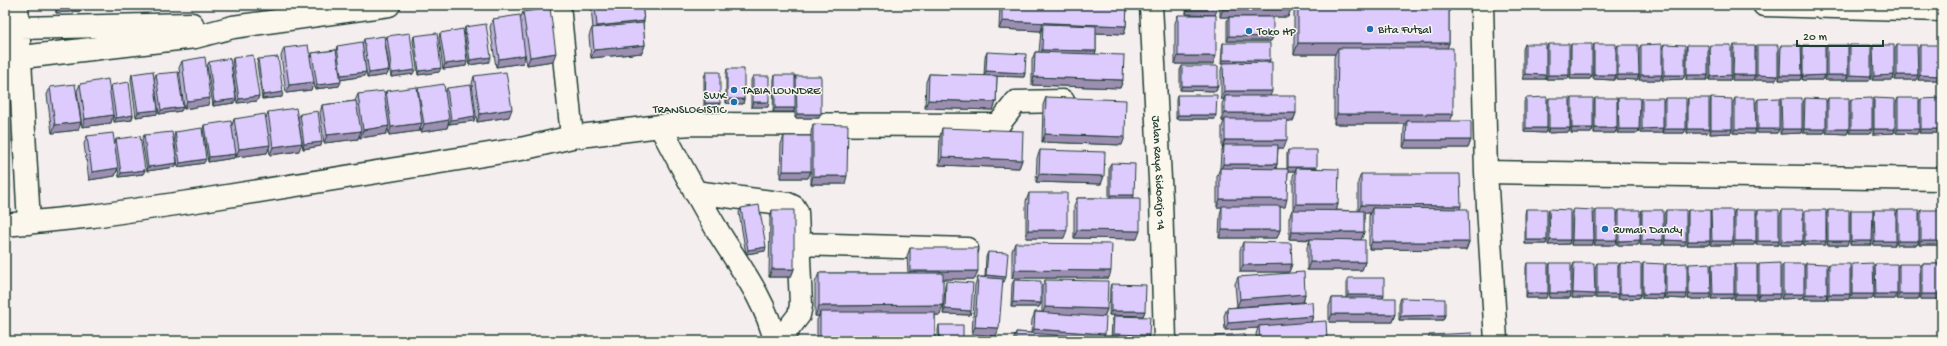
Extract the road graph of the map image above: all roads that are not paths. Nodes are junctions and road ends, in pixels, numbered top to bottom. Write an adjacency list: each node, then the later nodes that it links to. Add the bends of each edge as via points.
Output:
1 (17, 5): 9 (street)
2 (389, 5): 8 (street)
3 (559, 5): 13 (street)
4 (1152, 5): 23 (street, Jalan Raya Sidoarjo 14)
5 (1482, 5): 14 (street)
6 (1764, 5): 7 (street)
7 (1942, 10)
8 (233, 27): 9 (street, via 194,24); 10 (street, via 195,36)
9 (19, 28): 10 (street)
10 (13, 58): 17 (street)
11 (1063, 101): 12 (street, via 1016,102 999,124 993,125)
12 (660, 126): 13 (street); 16 (street)
13 (572, 137): 17 (street, via 521,149 376,173 93,216)
14 (1486, 172): 15 (street); 24 (street)
15 (1942, 179)
16 (695, 192): 19 (street, via 788,204 794,207 797,212); 21 (street, via 761,302)
17 (29, 223): 18 (street)
18 (5, 225)
19 (798, 244): 20 (street); 22 (street, via 801,305 799,315)
20 (970, 249)
21 (775, 341)
22 (778, 341)
23 (1165, 341)
24 (1496, 341)

